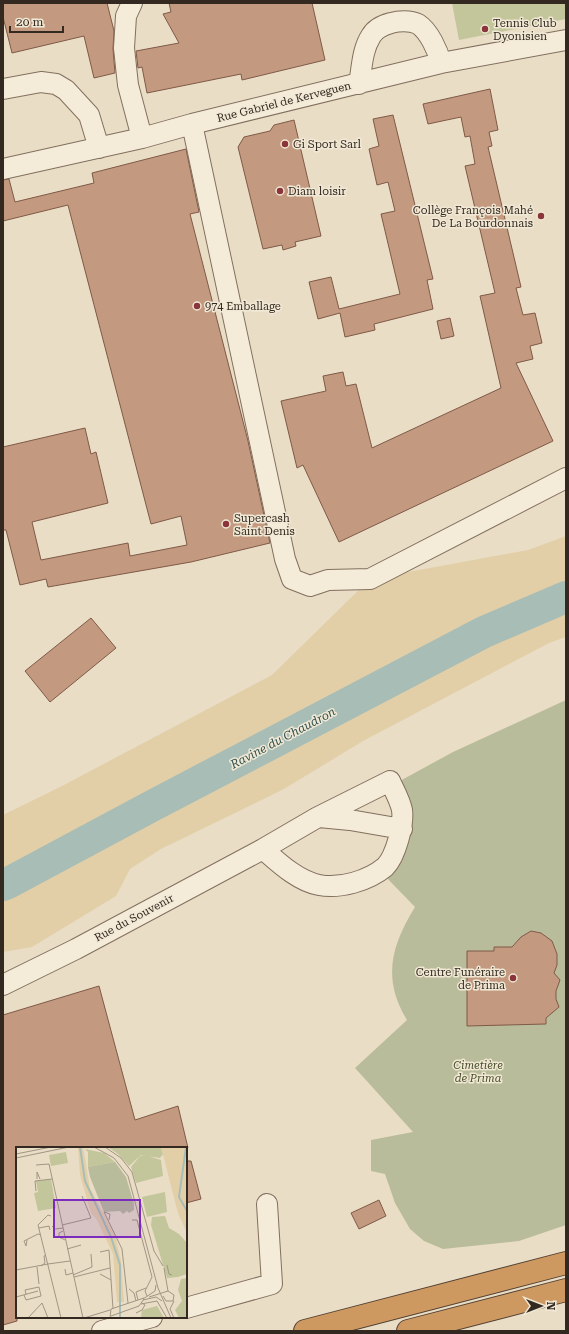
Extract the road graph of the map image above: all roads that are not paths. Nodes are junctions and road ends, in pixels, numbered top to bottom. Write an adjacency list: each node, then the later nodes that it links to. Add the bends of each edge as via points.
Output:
1 (132, 3): 7 (street, via 126,16 124,48 128,85)
2 (566, 40): 3 (street, Rue Gabriel de Kerveguen)
3 (441, 63): 4 (street, Rue Gabriel de Kerveguen); 4 (street, via 438,52 427,34 417,24 399,21 382,25 371,35 364,51)
4 (359, 84): 6 (street, Rue Gabriel de Kerveguen)
5 (3, 89): 8 (street, via 40,82 56,84 66,90 89,115)
6 (192, 124): 7 (street, Rue Gabriel de Kerveguen); 10 (street, via 283,552 292,579 310,586 328,580 370,580)
7 (142, 138): 8 (street, Rue Gabriel de Kerveguen)
8 (99, 148): 9 (street, Rue Gabriel de Kerveguen)
9 (3, 169)
10 (566, 478)
11 (318, 817): 12 (street); 12 (street, Rue du Souvenir, via 390,781 402,809); 13 (street, Rue du Souvenir)
12 (402, 829): 13 (street, via 386,866 368,877 339,887 318,885 296,875)
13 (264, 849): 14 (street, Rue du Souvenir)
14 (3, 985)
15 (267, 1204): 18 (street, via 272,1284)
16 (566, 1263): 21 (highway)
17 (566, 1290): 22 (highway)
18 (187, 1308)
19 (148, 1318): 20 (street)
20 (102, 1331)
21 (305, 1331)
22 (408, 1331)

